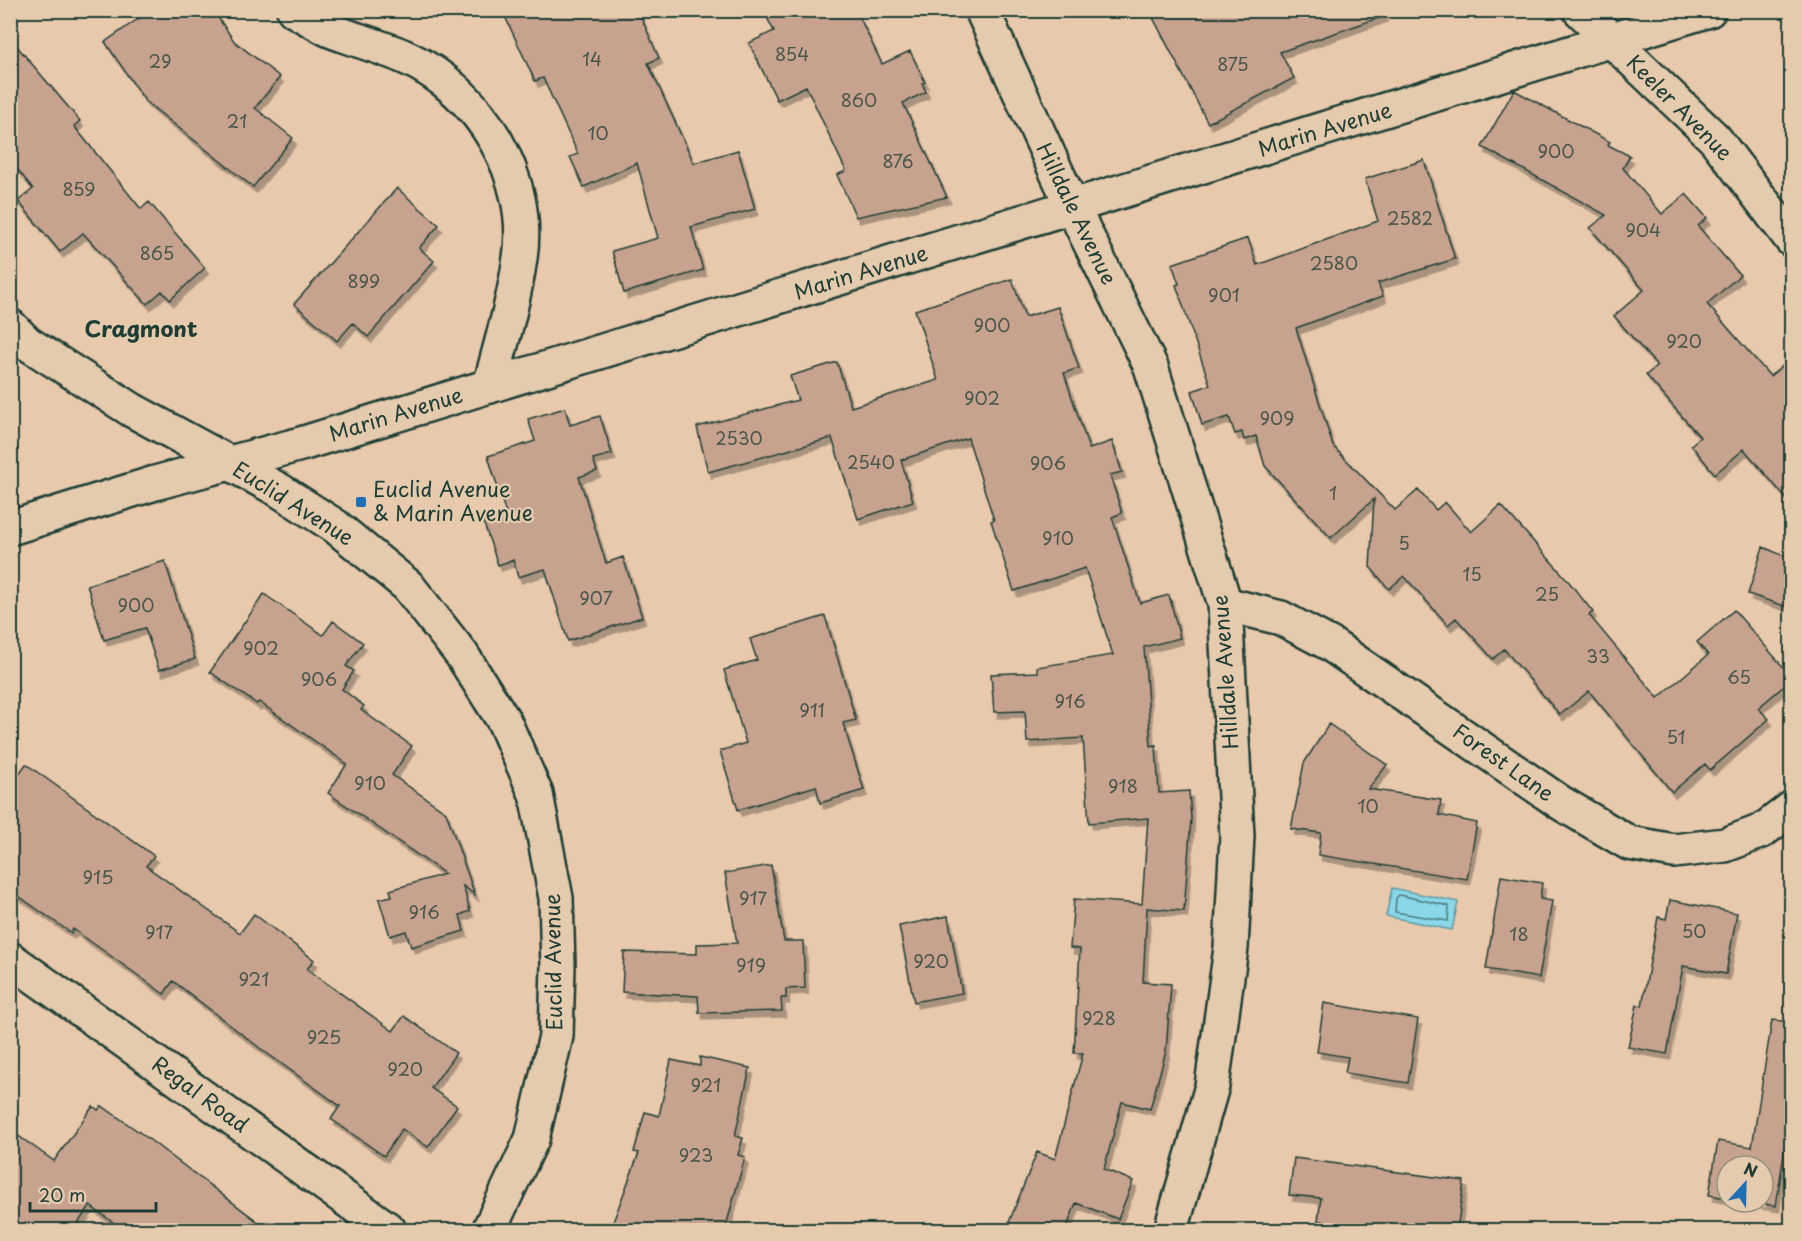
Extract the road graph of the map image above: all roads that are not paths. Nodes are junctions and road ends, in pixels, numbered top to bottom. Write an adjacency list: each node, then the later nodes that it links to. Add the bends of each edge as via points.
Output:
1 (294, 10): 9 (street, via 329,29 408,58 452,85 485,122 511,173 520,214 521,256)
2 (982, 10): 6 (street, Hilldale Avenue)
3 (1580, 10): 5 (street, Keeler Avenue)
4 (1709, 10): 5 (street, Marin Avenue)
5 (1612, 41): 6 (street, Marin Avenue); 7 (street, Keeler Avenue, via 1716,139)
6 (1073, 208): 9 (street, Marin Avenue); 12 (street, Hilldale Avenue, via 1151,367)
7 (1791, 240)
8 (10, 326): 10 (street, Euclid Avenue, via 27,343 123,404)
9 (490, 386): 10 (street, Marin Avenue)
10 (228, 464): 11 (street, Marin Avenue); 16 (street, Euclid Avenue, via 279,490 335,526 408,586 462,655 504,721 536,794 556,898 556,1036 532,1139)
11 (10, 528)
12 (1225, 604): 13 (street, Forest Lane, via 1281,618 1330,644 1561,803 1629,843 1674,851 1725,845 1762,831); 17 (street, Hilldale Avenue, via 1237,836 1231,948 1212,1086)
13 (1791, 808)
14 (10, 959): 15 (street, Regal Road)
15 (389, 1230)
16 (489, 1230)
17 (1171, 1230)

